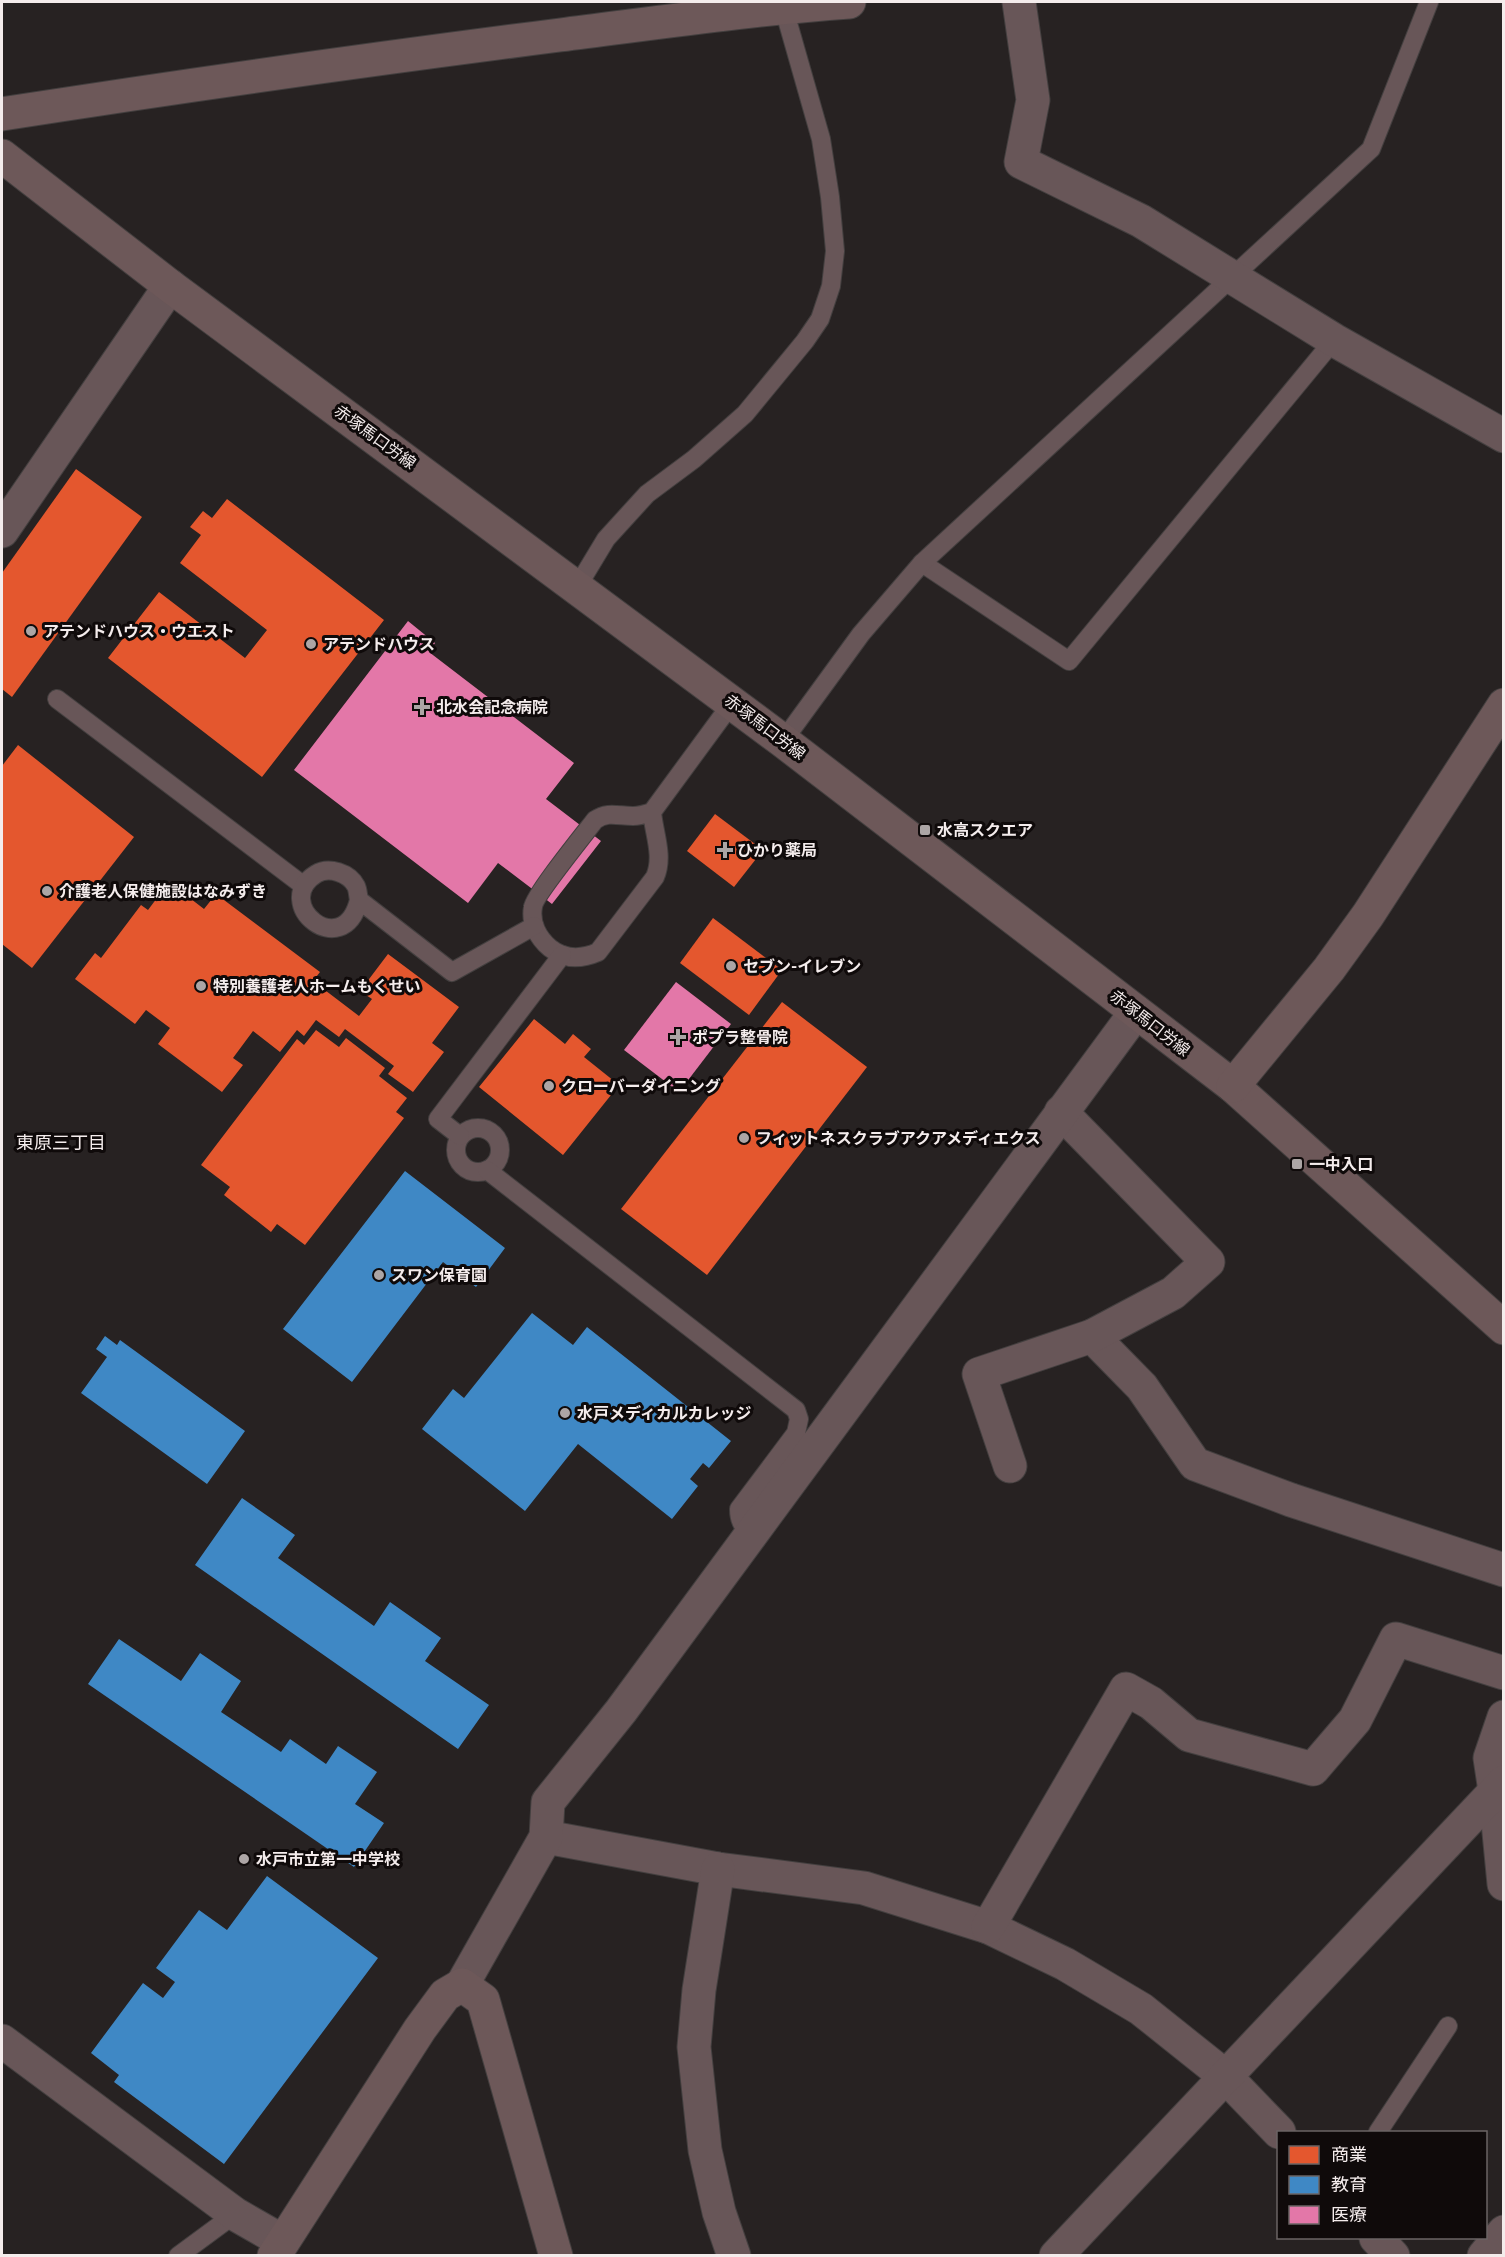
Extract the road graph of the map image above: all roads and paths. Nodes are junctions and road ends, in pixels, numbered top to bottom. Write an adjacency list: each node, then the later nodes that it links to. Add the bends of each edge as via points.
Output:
1 (849, 2): 4 (street)
2 (1019, 2): 7 (street, via 1033,100 1021,162 1141,221)
3 (1429, 2): 7 (lane, via 1371,149)
4 (783, 4): 5 (street); 13 (lane, via 821,139 835,251 831,286 819,319 805,341 745,414 647,494 606,538)
5 (2, 114)
6 (4, 163): 8 (street, 赤塚馬口労線)
7 (1232, 276): 9 (street); 12 (lane)
8 (170, 286): 11 (street); 13 (street, 赤塚馬口労線)
9 (1334, 340): 10 (street); 12 (lane, via 1069,661)
10 (1503, 436)
11 (2, 531)
12 (922, 563): 17 (lane, via 861,634)
13 (577, 587): 15 (street, 赤塚馬口労線)
14 (57, 699): 19 (lane)
15 (732, 703): 17 (street, 赤塚馬口労線); 18 (lane)
16 (1503, 705): 24 (street, via 1368,915)
17 (783, 741): 23 (street, 赤塚馬口労線)
18 (652, 812): 21 (lane, via 636,817 611,813 595,820 533,904); 22 (lane, via 660,858 655,877 598,952 585,957)
19 (304, 886): 20 (lane, via 320,872 334,871 347,876 356,886); 20 (lane, via 302,905 308,918 319,926 333,928 346,924 356,914)
20 (359, 900): 21 (lane, via 452,972)
21 (534, 926): 22 (lane, via 539,937)
22 (562, 955): 26 (lane, via 438,1119)
23 (1136, 1012): 24 (street, 赤塚馬口労線); 25 (street)
24 (1233, 1086): 28 (street, 赤塚馬口労線)
25 (1061, 1112): 29 (street, via 1208,1262 1173,1293); 31 (street)
26 (460, 1136): 27 (lane, via 456,1155 460,1164 478,1173); 27 (lane, via 478,1128 495,1136 500,1155)
27 (488, 1170): 31 (lane, via 796,1410 799,1419 795,1433 739,1509 742,1525)
28 (1503, 1328)
29 (1092, 1336): 30 (street, via 979,1374); 32 (street, via 1142,1387 1195,1464)
30 (1010, 1466)
31 (752, 1534): 36 (street, via 548,1802)
32 (1503, 1570)
33 (1503, 1673): 39 (street, via 1396,1639 1355,1720 1312,1769 1189,1735 1151,1703 1126,1689)
34 (1503, 1717): 35 (street, via 1490,1758)
35 (1499, 1787): 38 (street); 43 (street)
36 (546, 1837): 37 (street); 40 (street)
37 (718, 1869): 39 (street, via 864,1888); 52 (street, via 694,2047 705,2150)
38 (1503, 1884)
39 (988, 1928): 43 (street, via 1065,1964 1141,2009)
40 (462, 1985): 49 (street, via 445,1995 420,2029); 51 (street, via 483,2000)
41 (1448, 2026): 45 (lane)
42 (2, 2041): 46 (street)
43 (1225, 2076): 44 (street); 53 (street)
44 (1277, 2131)
45 (1379, 2131)
46 (234, 2214): 49 (street); 50 (lane)
47 (1503, 2232): 55 (street)
48 (1377, 2239): 54 (street)
49 (278, 2248)
50 (178, 2256)
51 (556, 2256)
52 (734, 2256)
53 (1056, 2256)
54 (1393, 2256)
55 (1484, 2256)

